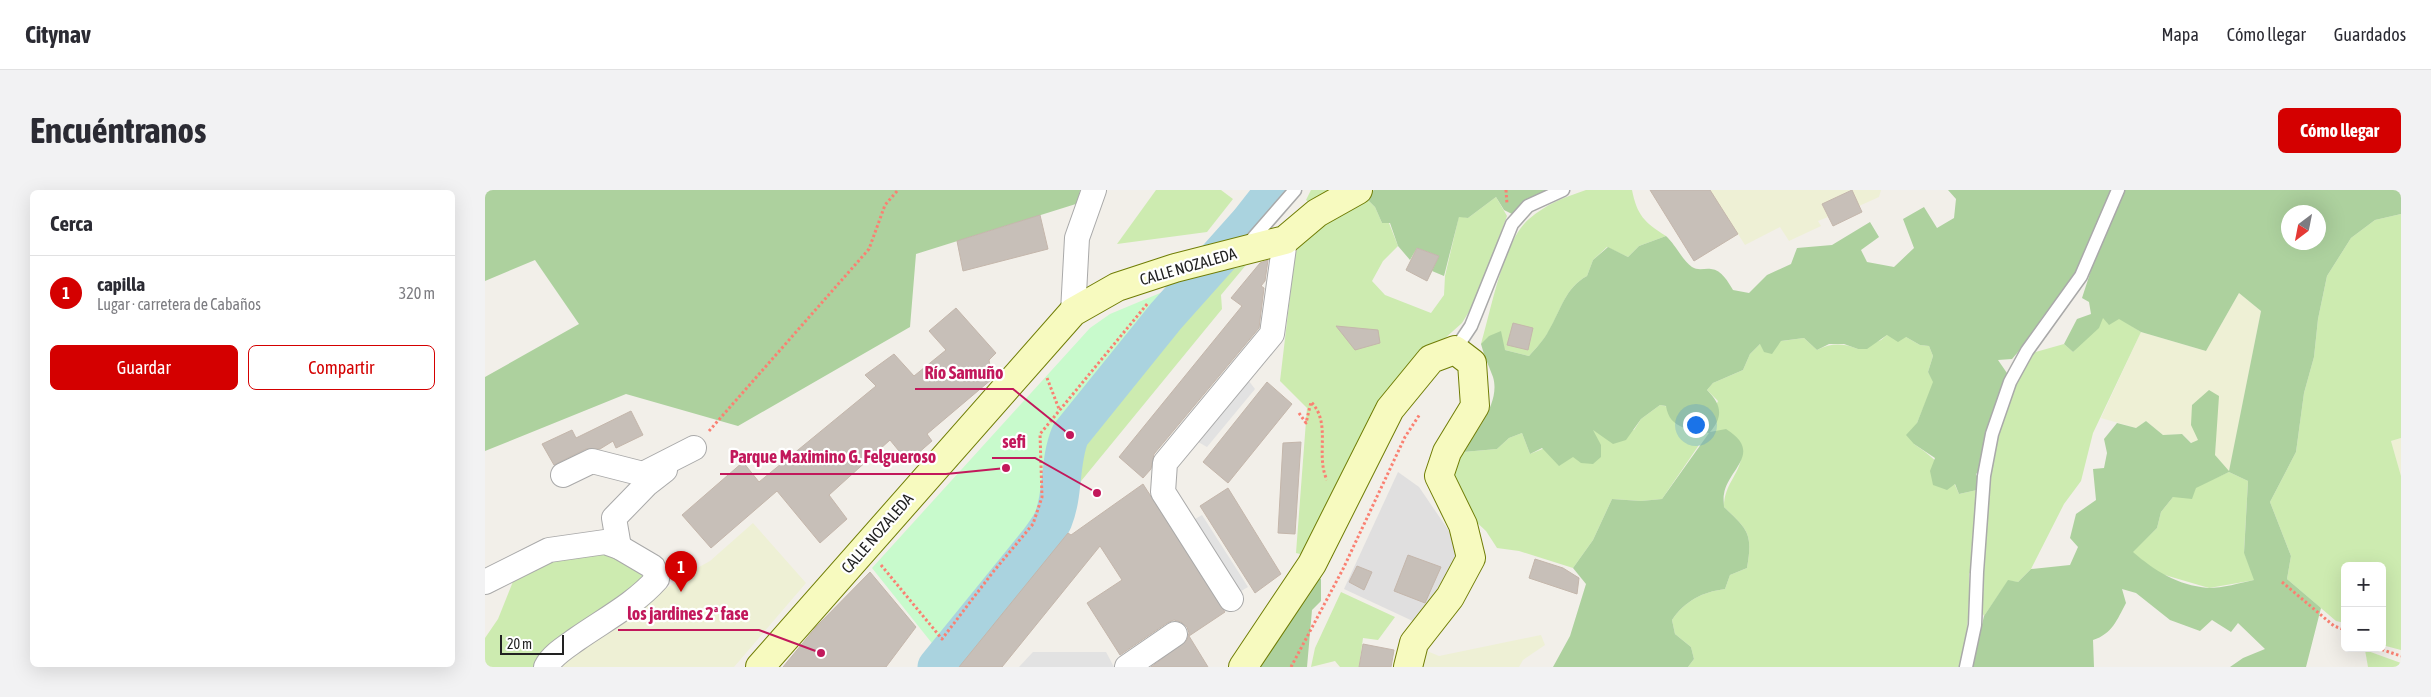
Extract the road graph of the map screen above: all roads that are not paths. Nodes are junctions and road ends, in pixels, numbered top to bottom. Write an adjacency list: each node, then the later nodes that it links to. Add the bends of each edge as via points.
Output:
1 (1093, 190): 8 (street, via 1077,238)
2 (1295, 190): 7 (lane)
3 (1358, 190): 6 (street)
4 (1563, 190): 9 (lane, via 1528,206 1512,224 1471,326)
5 (2118, 190): 20 (lane, via 2087,267 2027,351 2010,382 1990,440 1984,476 1975,625)
6 (1291, 234): 7 (street, CALLE NOZALEDA); 13 (street, via 1272,334 1165,463 1163,492)
7 (1242, 251): 8 (street, CALLE NOZALEDA, via 1117,287)
8 (1073, 312): 16 (street, CALLE NOZALEDA)
9 (1455, 350): 18 (street, via 1431,359 1391,409 1312,564); 19 (street, via 1472,363 1475,406 1447,452 1439,476 1463,525 1471,558 1450,597 1414,643)
10 (563, 475): 11 (street, via 592,461 643,474 694,448 647,484 614,518)
11 (619, 548): 12 (street, via 605,542 549,550); 15 (street, via 653,567 657,579 644,594 564,648)
12 (485, 582)
13 (1231, 599)
14 (1175, 634): 17 (street)
15 (546, 667)
16 (760, 667)
17 (1127, 667)
18 (1243, 667)
19 (1408, 667)
20 (1966, 667)

